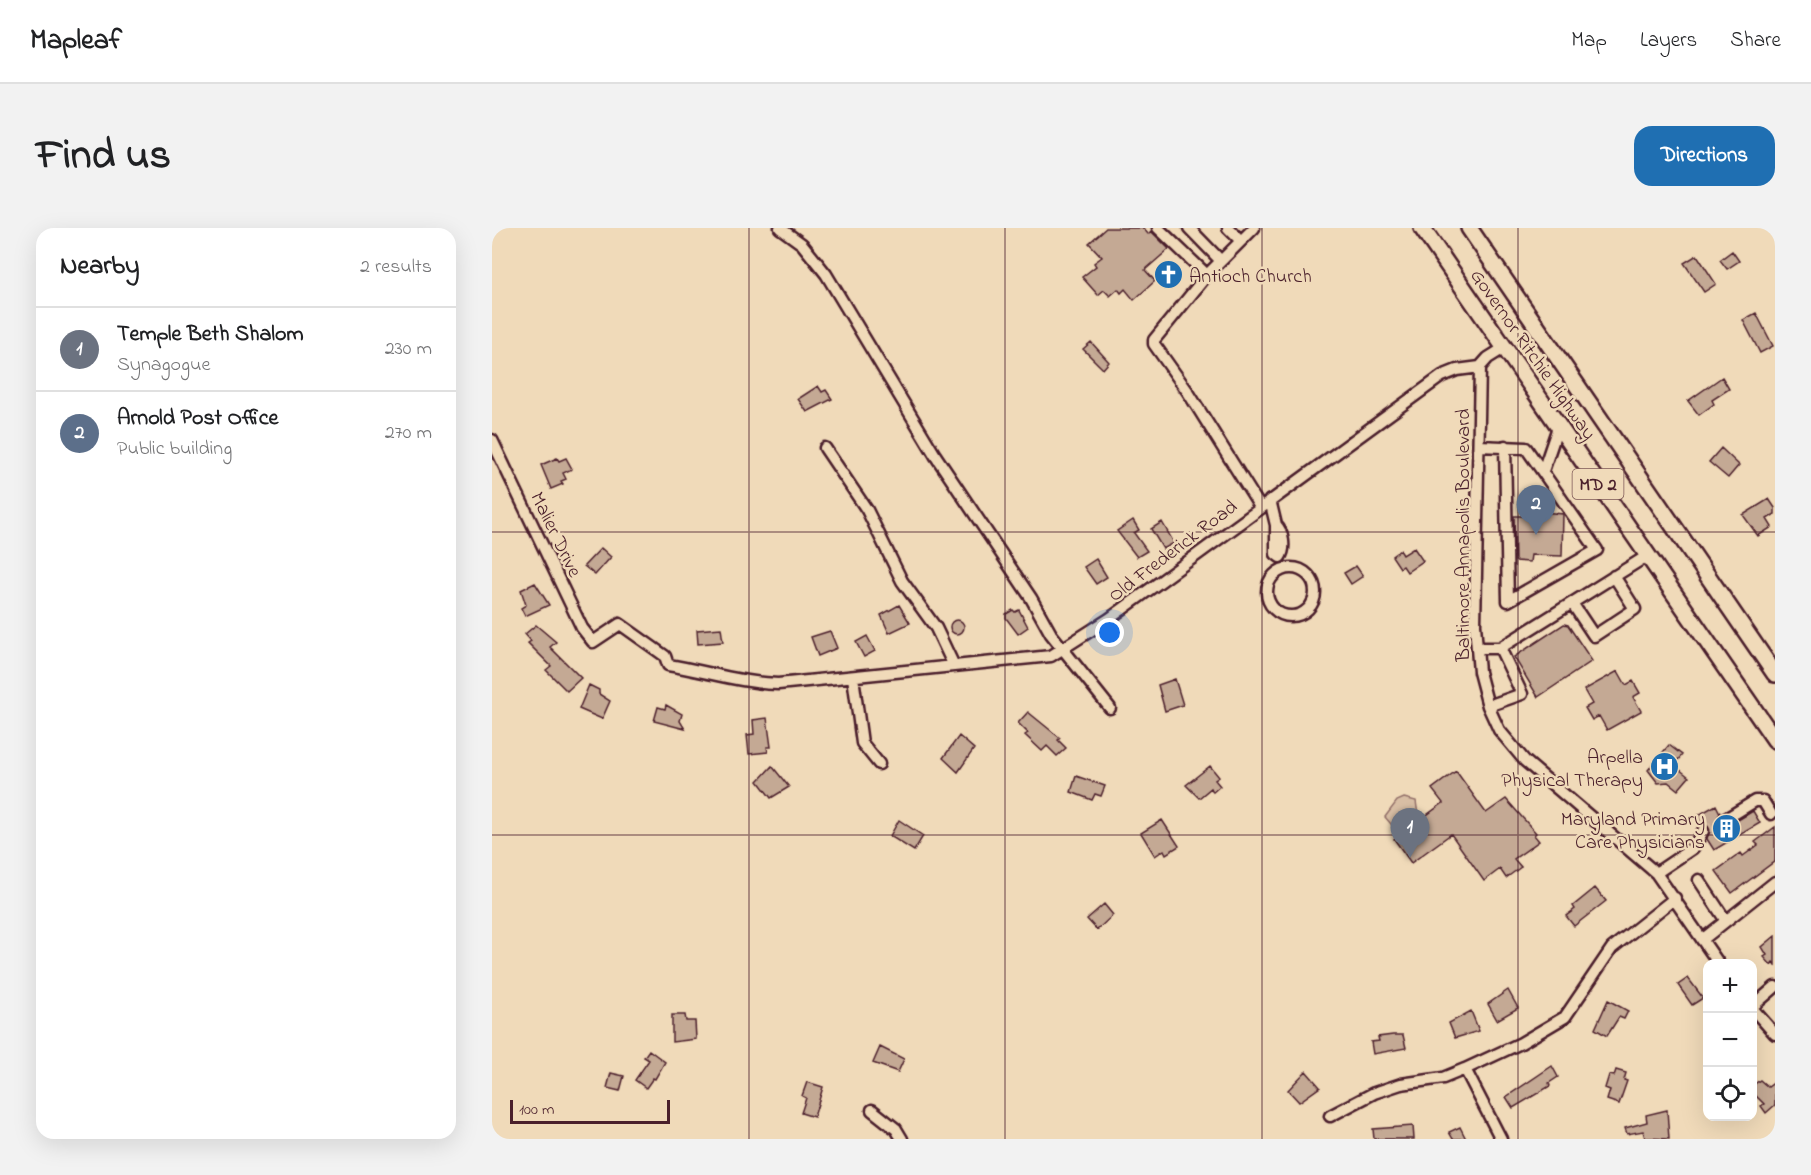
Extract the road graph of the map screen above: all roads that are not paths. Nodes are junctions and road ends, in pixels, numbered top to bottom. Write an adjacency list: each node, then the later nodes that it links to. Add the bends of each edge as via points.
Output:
1 (780, 228): 26 (street, via 801,244 826,274 935,455)
2 (1158, 228): 10 (street)
3 (1189, 228): 9 (street)
4 (1228, 228): 8 (street)
5 (1254, 228): 8 (street)
6 (1422, 228): 11 (highway, Governor Ritchie Highway / MD 2)
7 (1469, 228): 28 (highway, Governor Ritchie Highway / MD 2)
8 (1241, 241): 9 (street)
9 (1221, 261): 10 (street)
10 (1207, 275): 19 (street, via 1154,344)
11 (1504, 348): 12 (street); 13 (highway, Governor Ritchie Highway / MD 2)
12 (1480, 367): 15 (street, Baltimore Annapolis Boulevard); 19 (street, Old Frederick Road, via 1442,376)
13 (1558, 427): 18 (street); 20 (highway, Governor Ritchie Highway / MD 2)
14 (492, 440): 29 (street, Malier Drive, via 592,642 620,624 664,656 668,665 757,684)
15 (1479, 446): 16 (street); 24 (street, Baltimore Annapolis Boulevard)
16 (1505, 447): 18 (street, via 1526,448); 18 (street, via 1508,601 1597,550)
17 (825, 448): 27 (street, via 867,510 902,581 936,628)
18 (1543, 471)
19 (1265, 504): 21 (street, via 1276,525 1276,554); 26 (street, Old Frederick Road)
20 (1647, 555): 22 (street); 32 (highway, Governor Ritchie Highway / MD 2)
21 (1283, 570): 21 (street, via 1267,586 1268,601 1284,616 1300,614 1315,596 1311,580 1299,570)
22 (1614, 576): 23 (street); 23 (street, via 1635,609 1594,636)
23 (1572, 603): 25 (street)
24 (1477, 648): 25 (street); 30 (street, Baltimore Annapolis Boulevard)
25 (1500, 648): 30 (street, via 1522,694)
26 (1065, 650): 27 (street, Old Frederick Road, via 1037,659); 31 (street)
27 (954, 666): 29 (street, Old Frederick Road)
28 (1775, 674)
29 (854, 676): 33 (street, via 861,743)
30 (1488, 706): 37 (street, Baltimore Annapolis Boulevard, via 1499,730 1525,761)
31 (1110, 708)
32 (1775, 740)
33 (879, 764)
34 (1771, 814): 35 (street, via 1763,801 1755,801)
35 (1724, 820)
36 (1703, 831): 37 (street, via 1693,848)
37 (1656, 873): 40 (street, Baltimore Annapolis Boulevard)
38 (1698, 880): 41 (street)
39 (1775, 882): 41 (street)
40 (1675, 898): 42 (street, Baltimore Annapolis Boulevard); 48 (street, via 1612,948 1565,1017)
41 (1726, 921): 42 (street)
42 (1702, 940): 43 (street, Baltimore Annapolis Boulevard)
43 (1716, 959)
44 (1775, 987): 45 (street)
45 (1757, 1003)
46 (1756, 1013): 47 (street)
47 (1775, 1034)
48 (1465, 1069): 50 (street, via 1443,1078 1383,1090); 52 (street)
49 (872, 1110): 51 (street, via 896,1129)
50 (1330, 1116)
51 (902, 1139)
52 (1502, 1139)

